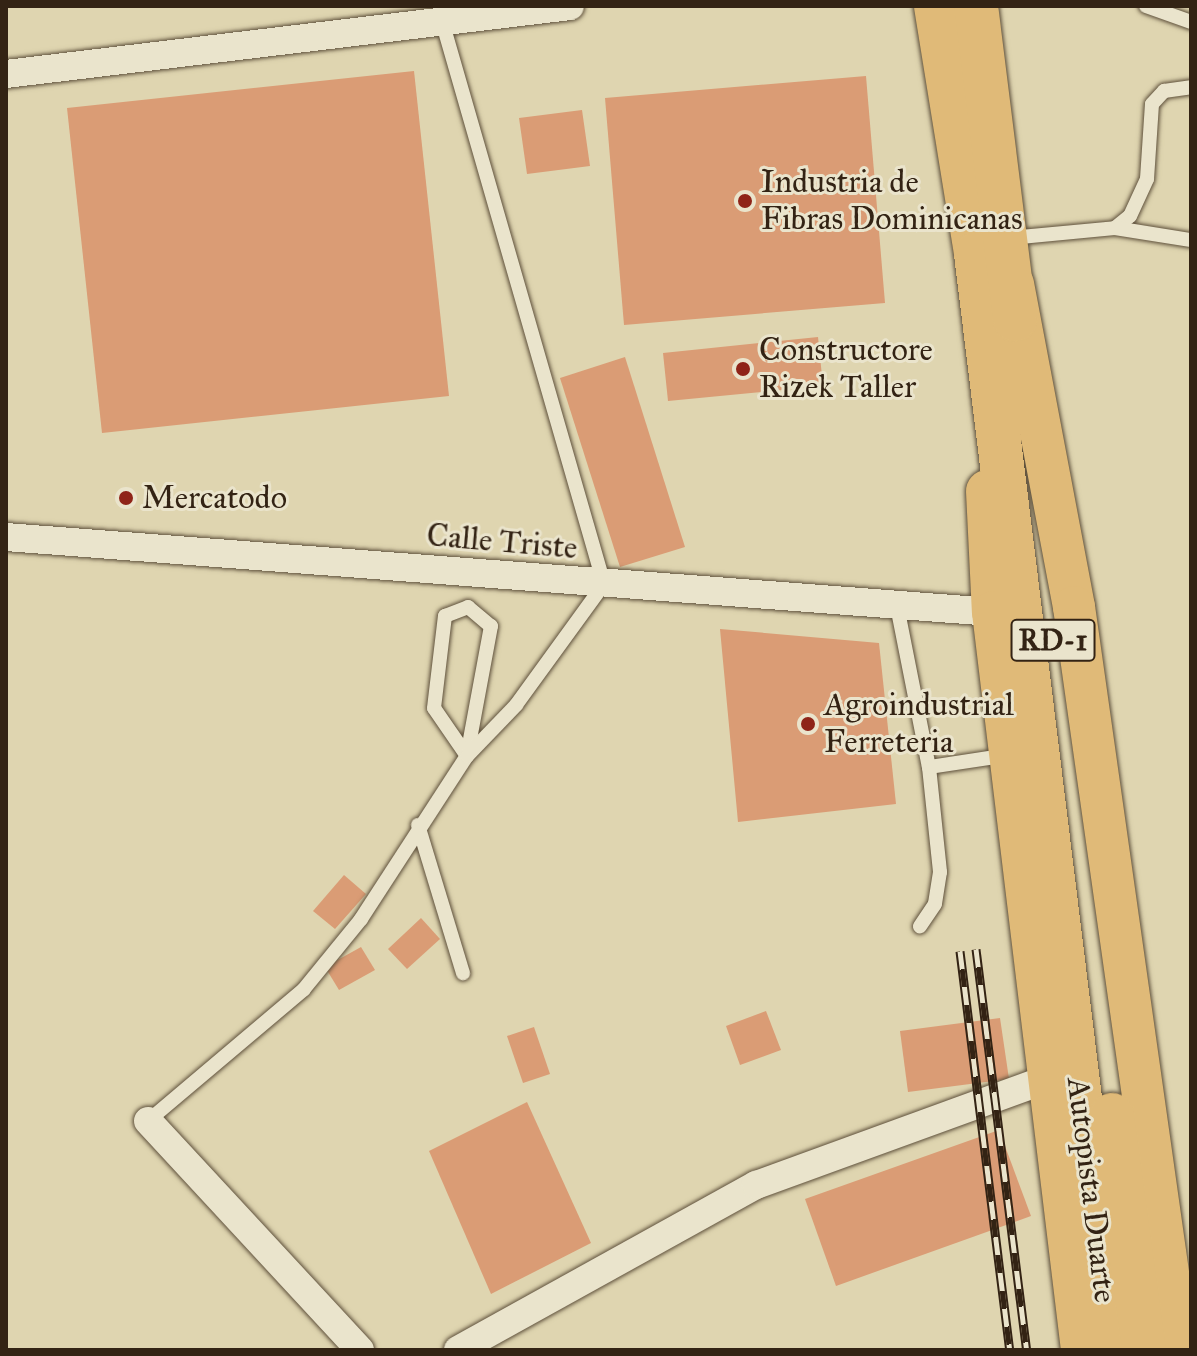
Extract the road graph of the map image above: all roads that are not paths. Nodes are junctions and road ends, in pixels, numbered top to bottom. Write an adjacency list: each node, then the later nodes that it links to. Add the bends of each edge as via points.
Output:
1 (570, 6): 5 (street)
2 (936, 6): 11 (highway, RD-1)
3 (976, 6): 11 (highway, RD-1)
4 (1146, 6): 6 (lane)
5 (442, 21): 7 (street); 13 (lane)
6 (1191, 22)
7 (6, 74)
8 (1191, 87): 9 (lane, via 1164,91 1152,104 1147,179 1130,216)
9 (1115, 228): 10 (lane); 11 (lane)
10 (1191, 240)
11 (996, 247): 15 (main road); 22 (highway, RD-1); 30 (main road, via 1074,607)
12 (6, 537): 13 (street, Calle Triste)
13 (604, 584): 14 (street, Calle Triste); 17 (lane, via 516,705)
14 (897, 606): 15 (street, Calle Triste); 18 (lane)
15 (993, 612): 16 (main road)
16 (1011, 754): 18 (lane); 23 (main road)
17 (467, 756): 17 (lane, via 491,626 468,607 445,616 434,708); 19 (lane)
18 (929, 767): 20 (lane, via 940,872 935,904)
19 (418, 825): 21 (lane); 24 (lane, via 361,919 304,989)
20 (920, 926)
21 (463, 973)
22 (1086, 1031): 28 (highway, Autopista Duarte / RD-1); 29 (highway, Autopista Duarte / RD-1)
23 (1052, 1077): 26 (street, via 756,1185); 27 (main road)
24 (148, 1121): 25 (street)
25 (360, 1350)
26 (458, 1350)
27 (1082, 1350)
28 (1111, 1350)
29 (1144, 1350)
30 (1179, 1350)

